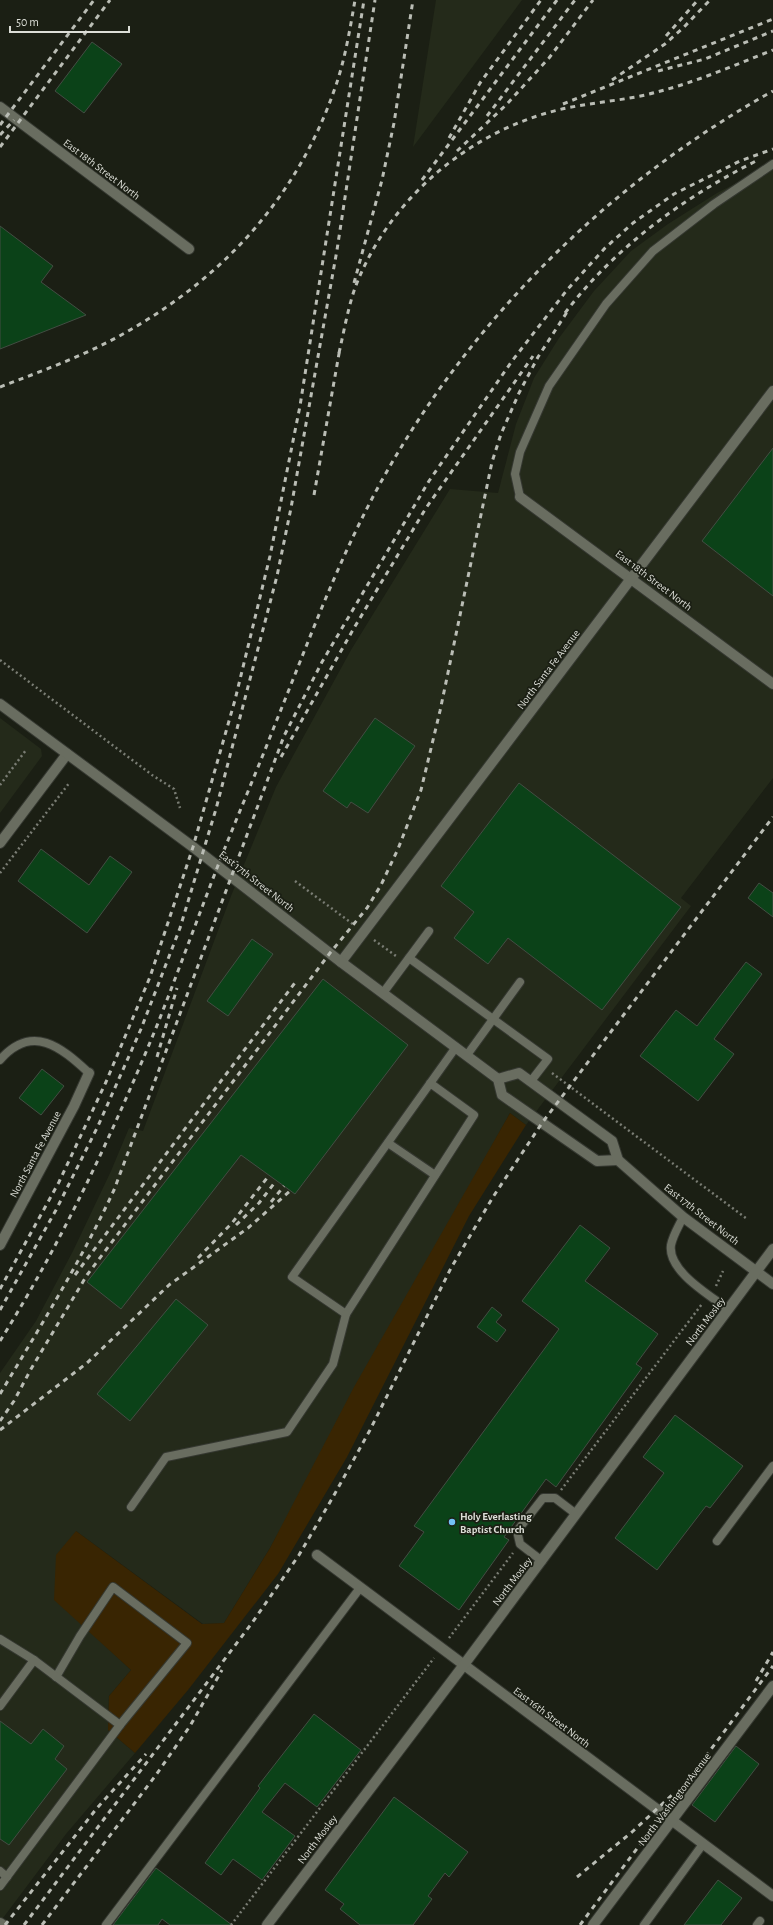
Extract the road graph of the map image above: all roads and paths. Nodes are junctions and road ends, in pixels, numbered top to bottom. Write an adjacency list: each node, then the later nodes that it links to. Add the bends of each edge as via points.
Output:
1 (0, 108): 3 (street, East 18th Street North)
2 (773, 164): 5 (lane, via 714,204 653,251 606,304 549,386 520,452 515,474)
3 (189, 249)
4 (773, 391): 6 (street, North Santa Fe Avenue)
5 (520, 497): 6 (street, East 18th Street North)
6 (632, 579): 8 (street, East 18th Street North); 19 (street, North Santa Fe Avenue)
7 (0, 660): 14 (path, via 174,789)
8 (773, 684)
9 (0, 704): 11 (street, East 17th Street North)
10 (26, 750): 13 (path)
11 (67, 754): 15 (street); 19 (street, East 17th Street North)
12 (70, 782): 16 (path)
13 (0, 785)
14 (180, 808)
15 (0, 843)
16 (0, 873)
17 (429, 931): 18 (lane)
18 (409, 958): 21 (lane); 22 (lane)
19 (341, 962): 21 (street, East 17th Street North)
20 (520, 982): 22 (lane)
21 (383, 993): 23 (street, East 17th Street North)
22 (493, 1019): 24 (lane); 28 (lane, via 548,1059)
23 (456, 1047): 24 (street, East 17th Street North); 29 (lane)
24 (467, 1055): 27 (street, East 17th Street North)
25 (0, 1060): 26 (lane, via 19,1043 30,1040 62,1049)
26 (89, 1073): 34 (street, North Santa Fe Avenue)
27 (498, 1079): 28 (street, via 519,1073); 31 (street, East 17th Street North, via 502,1094 597,1161)
28 (531, 1081): 31 (street, via 612,1141)
29 (430, 1083): 30 (lane); 32 (lane, via 474,1114)
30 (388, 1143): 32 (lane); 41 (lane, via 292,1277)
31 (618, 1160): 33 (street, East 17th Street North)
32 (435, 1175): 41 (lane)
33 (683, 1217): 37 (street, East 17th Street North); 39 (lane, via 671,1247 673,1261 681,1273)
34 (0, 1245)
35 (773, 1249): 37 (street, North Mosley)
36 (723, 1271): 39 (path, via 719,1283)
37 (756, 1272): 38 (street, East 17th Street North); 40 (street, North Mosley)
38 (773, 1284)
39 (710, 1295): 40 (lane); 43 (path)
40 (728, 1309): 45 (street, North Mosley)
41 (346, 1314): 44 (lane, via 333,1364 287,1432 166,1456)
42 (773, 1466): 46 (lane)
43 (555, 1498): 45 (lane); 47 (lane, via 543,1498 517,1531)
44 (131, 1507)
45 (576, 1514): 49 (street, North Mosley)
46 (717, 1541)
47 (520, 1544): 49 (lane); 52 (path)
48 (317, 1556): 50 (street, East 16th Street North)
49 (542, 1561): 54 (street, North Mosley)
50 (360, 1588): 52 (street, East 16th Street North); 67 (lane)
51 (0, 1639): 53 (lane)
52 (441, 1649): 54 (street, East 16th Street North); 68 (path)
53 (34, 1660): 55 (lane); 57 (lane)
54 (463, 1666): 59 (street, East 16th Street North); 69 (street, North Mosley)
55 (56, 1677): 58 (lane); 58 (lane, via 112,1587 186,1644)
56 (773, 1686): 59 (street, North Washington Avenue)
57 (0, 1706)
58 (120, 1725): 62 (lane)
59 (672, 1822): 60 (street, East 16th Street North); 70 (street, North Washington Avenue)
60 (703, 1844): 64 (street, East 16th Street North); 71 (lane)
61 (0, 1871): 62 (lane)
62 (7, 1877): 63 (lane)
63 (0, 1886)
64 (773, 1896)
65 (0, 1923): 66 (street)
66 (3, 1925)
67 (106, 1925)
68 (231, 1925)
69 (267, 1925)
70 (593, 1925)
71 (644, 1925)

